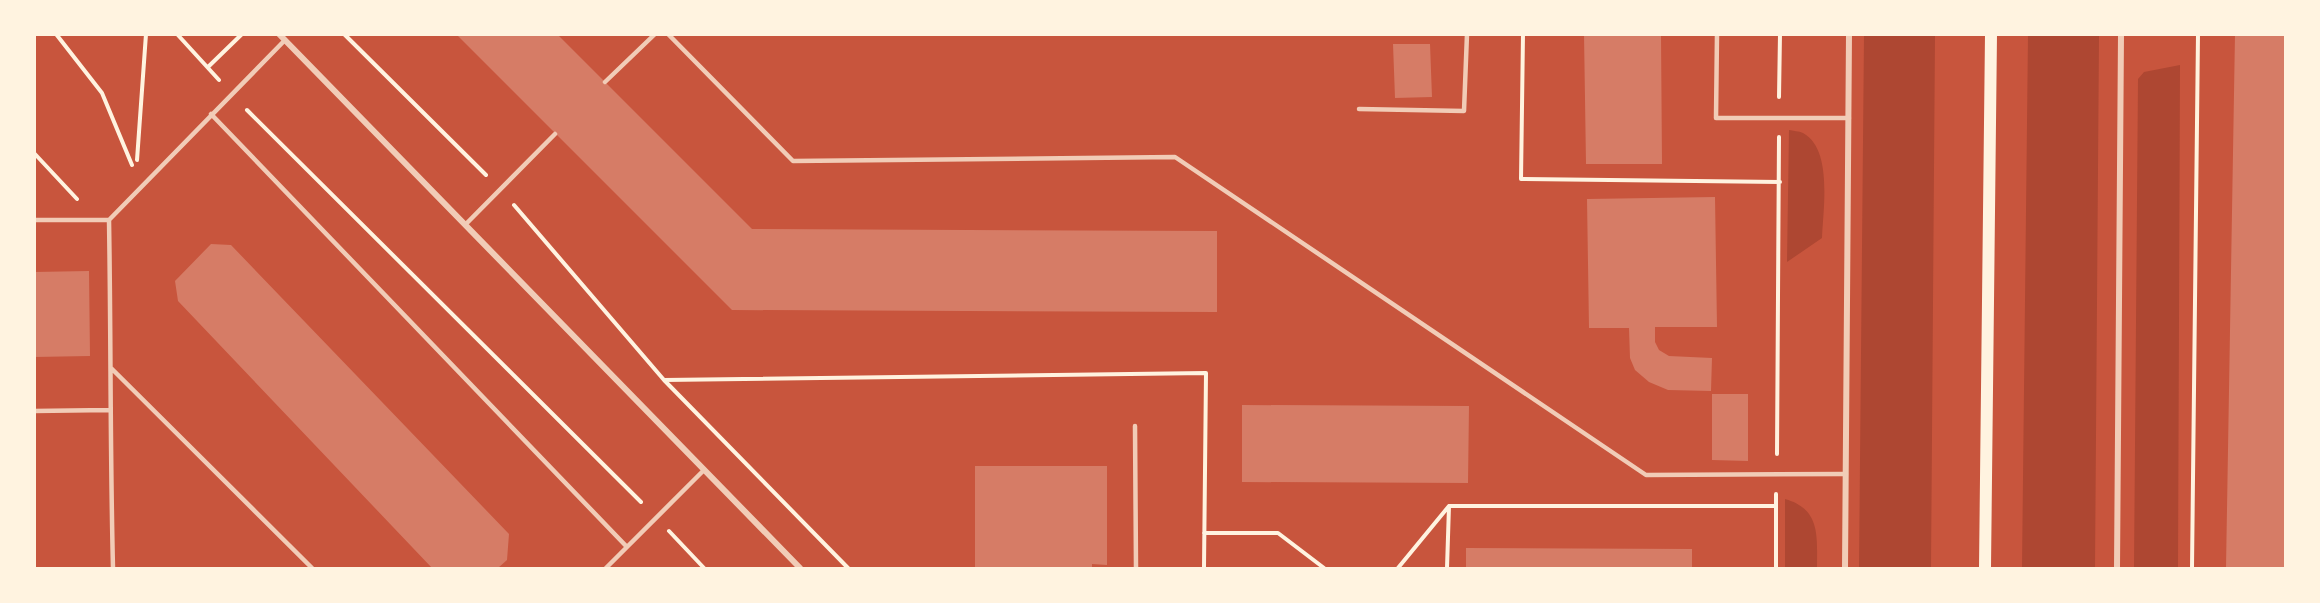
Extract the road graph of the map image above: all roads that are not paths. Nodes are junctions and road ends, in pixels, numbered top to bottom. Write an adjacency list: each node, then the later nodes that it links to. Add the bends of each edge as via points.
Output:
1 (655, 34): 9 (lane)
2 (668, 34): 22 (lane, via 794,160 1176,157 1646,475)
3 (1467, 34): 10 (lane, via 1464,111)
4 (1717, 34): 12 (lane, via 1716,118)
5 (1849, 34): 12 (street)
6 (1991, 34): 30 (main road)
7 (2121, 34): 31 (street)
8 (282, 37): 11 (lane); 16 (street)
9 (605, 82)
10 (1359, 109)
11 (212, 114): 15 (lane); 23 (lane)
12 (1849, 118): 22 (street)
13 (555, 134): 16 (lane)
14 (34, 220): 15 (lane)
15 (109, 220): 17 (lane)
16 (465, 225): 21 (street)
17 (111, 368): 18 (lane); 25 (lane)
18 (109, 410): 19 (lane); 24 (lane)
19 (34, 411)
20 (1135, 426): 28 (lane)
21 (704, 470): 23 (lane); 27 (street)
22 (1846, 474): 29 (street)
23 (627, 548): 26 (lane)
24 (113, 568)
25 (312, 568)
26 (606, 568)
27 (800, 568)
28 (1136, 568)
29 (1845, 568)
30 (1985, 568)
31 (2116, 568)

